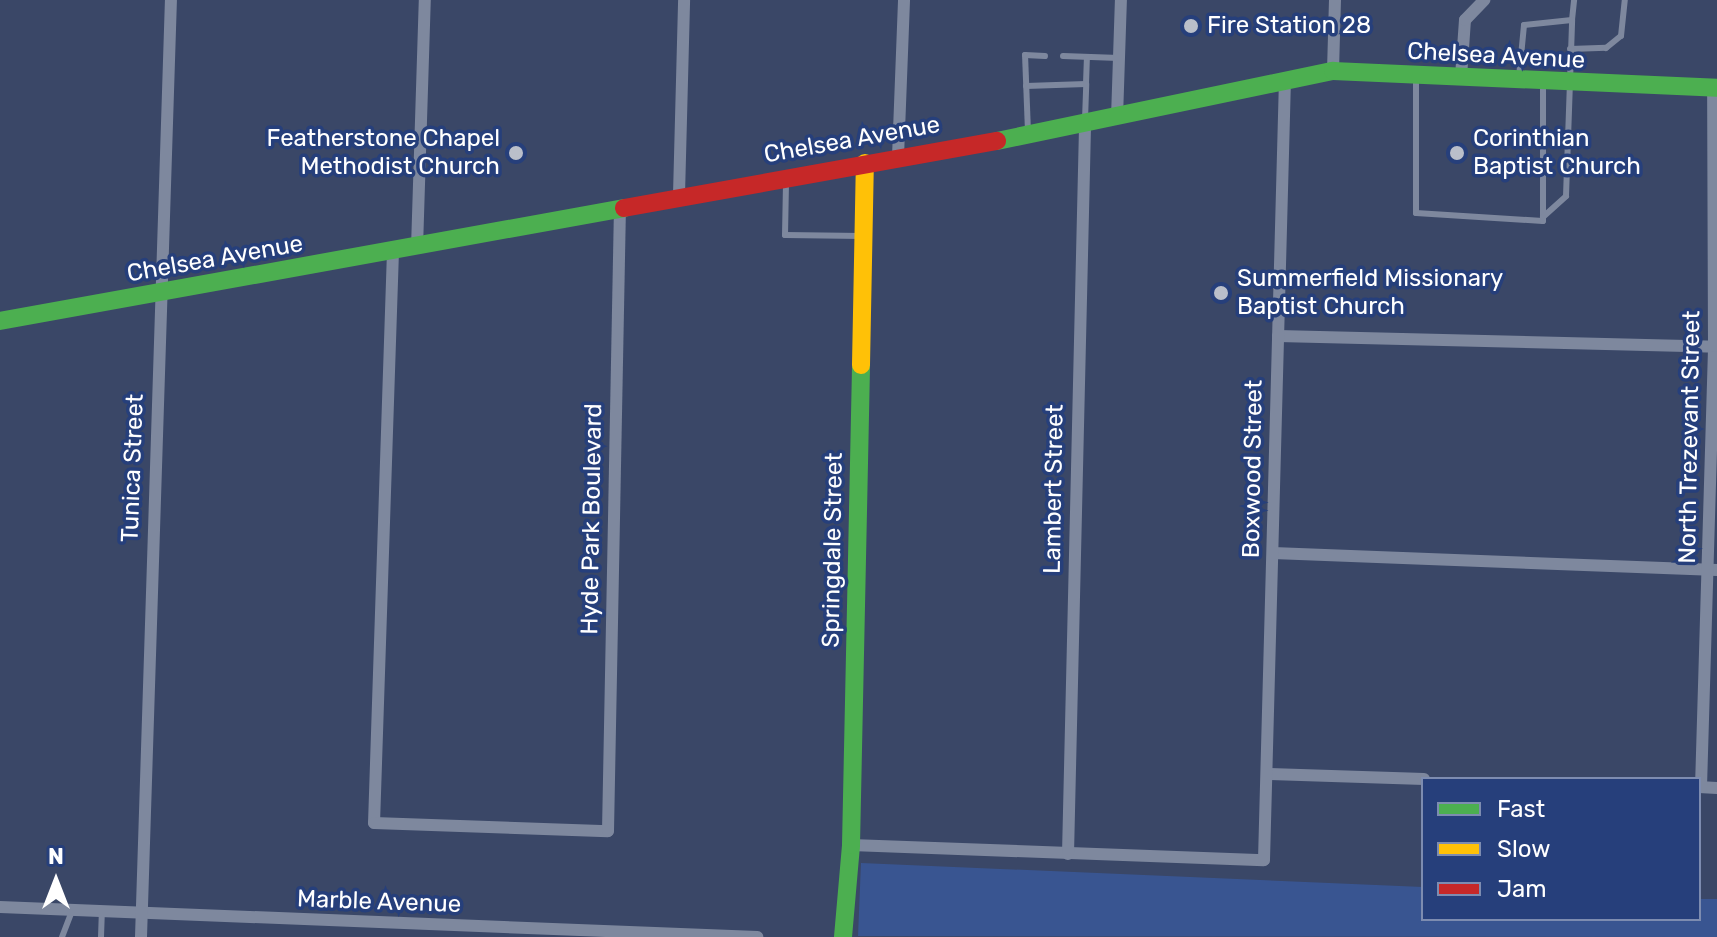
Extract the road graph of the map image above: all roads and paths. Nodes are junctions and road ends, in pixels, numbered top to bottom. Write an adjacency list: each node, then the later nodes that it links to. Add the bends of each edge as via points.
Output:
1 (171, 0): 38 (street, Tunica Street)
2 (425, 0): 36 (street)
3 (684, 0): 32 (street)
4 (904, 0): 29 (street)
5 (1121, 0): 15 (street)
6 (1335, 0): 16 (street)
7 (1484, 0): 18 (street, via 1465,20)
8 (1574, 0): 10 (lane)
9 (1625, 0): 11 (lane, via 1621,36 1606,48)
10 (1572, 20): 11 (lane); 20 (lane, via 1524,25)
11 (1570, 49): 23 (lane)
12 (1045, 56): 24 (lane, via 1025,55)
13 (1063, 56): 14 (lane)
14 (1087, 57): 15 (lane); 22 (lane)
15 (1119, 58): 26 (street)
16 (1333, 71): 17 (main road, Chelsea Avenue); 19 (main road, Chelsea Avenue)
17 (1416, 75): 18 (main road, Chelsea Avenue); 34 (lane, via 1416,213)
18 (1461, 77): 20 (main road, Chelsea Avenue)
19 (1285, 80): 26 (main road, Chelsea Avenue); 40 (street, Boxwood Street)
20 (1519, 81): 21 (main road, Chelsea Avenue)
21 (1543, 82): 23 (main road, Chelsea Avenue); 34 (lane)
22 (1086, 84): 24 (lane); 27 (lane)
23 (1570, 84): 25 (main road, Chelsea Avenue); 34 (lane, via 1566,196)
24 (1026, 86): 28 (lane)
25 (1715, 88): 41 (street, North Trezevant Street)
26 (1117, 118): 27 (main road, Chelsea Avenue)
27 (1085, 125): 28 (main road, Chelsea Avenue); 48 (street, Lambert Street)
28 (1028, 134): 29 (main road, Chelsea Avenue)
29 (898, 157): 30 (main road, Chelsea Avenue)
30 (865, 163): 31 (main road, Chelsea Avenue); 35 (main road, Springdale Street)
31 (786, 176): 32 (main road, Chelsea Avenue); 35 (lane, via 785,235)
32 (679, 195): 33 (main road, Chelsea Avenue)
33 (620, 208): 36 (main road, Chelsea Avenue); 37 (street, Hyde Park Boulevard, via 608,831 374,823)
34 (1543, 217)
35 (864, 236): 47 (main road, Springdale Street)
36 (417, 248): 37 (main road, Chelsea Avenue)
37 (393, 251): 38 (main road, Chelsea Avenue)
38 (160, 294): 39 (main road, Chelsea Avenue); 52 (street, Tunica Street)
39 (0, 321)
40 (1278, 336): 41 (street); 42 (street, Boxwood Street)
41 (1716, 346): 43 (street, North Trezevant Street)
42 (1273, 553): 43 (street); 44 (street, Boxwood Street)
43 (1713, 570): 45 (street, North Trezevant Street)
44 (1268, 774): 46 (street); 48 (street, Boxwood Street, via 1264,860)
45 (1701, 777)
46 (1421, 779)
47 (851, 845): 48 (street); 57 (main road, Springdale Street)
48 (1068, 854)
49 (0, 907): 50 (street, Marble Avenue)
50 (72, 911): 51 (street, Marble Avenue); 53 (lane)
51 (102, 912): 52 (street, Marble Avenue); 54 (lane)
52 (142, 916): 55 (street, Tunica Street); 56 (street, Marble Avenue)
53 (62, 937)
54 (101, 937)
55 (141, 937)
56 (757, 937)
57 (843, 937)

